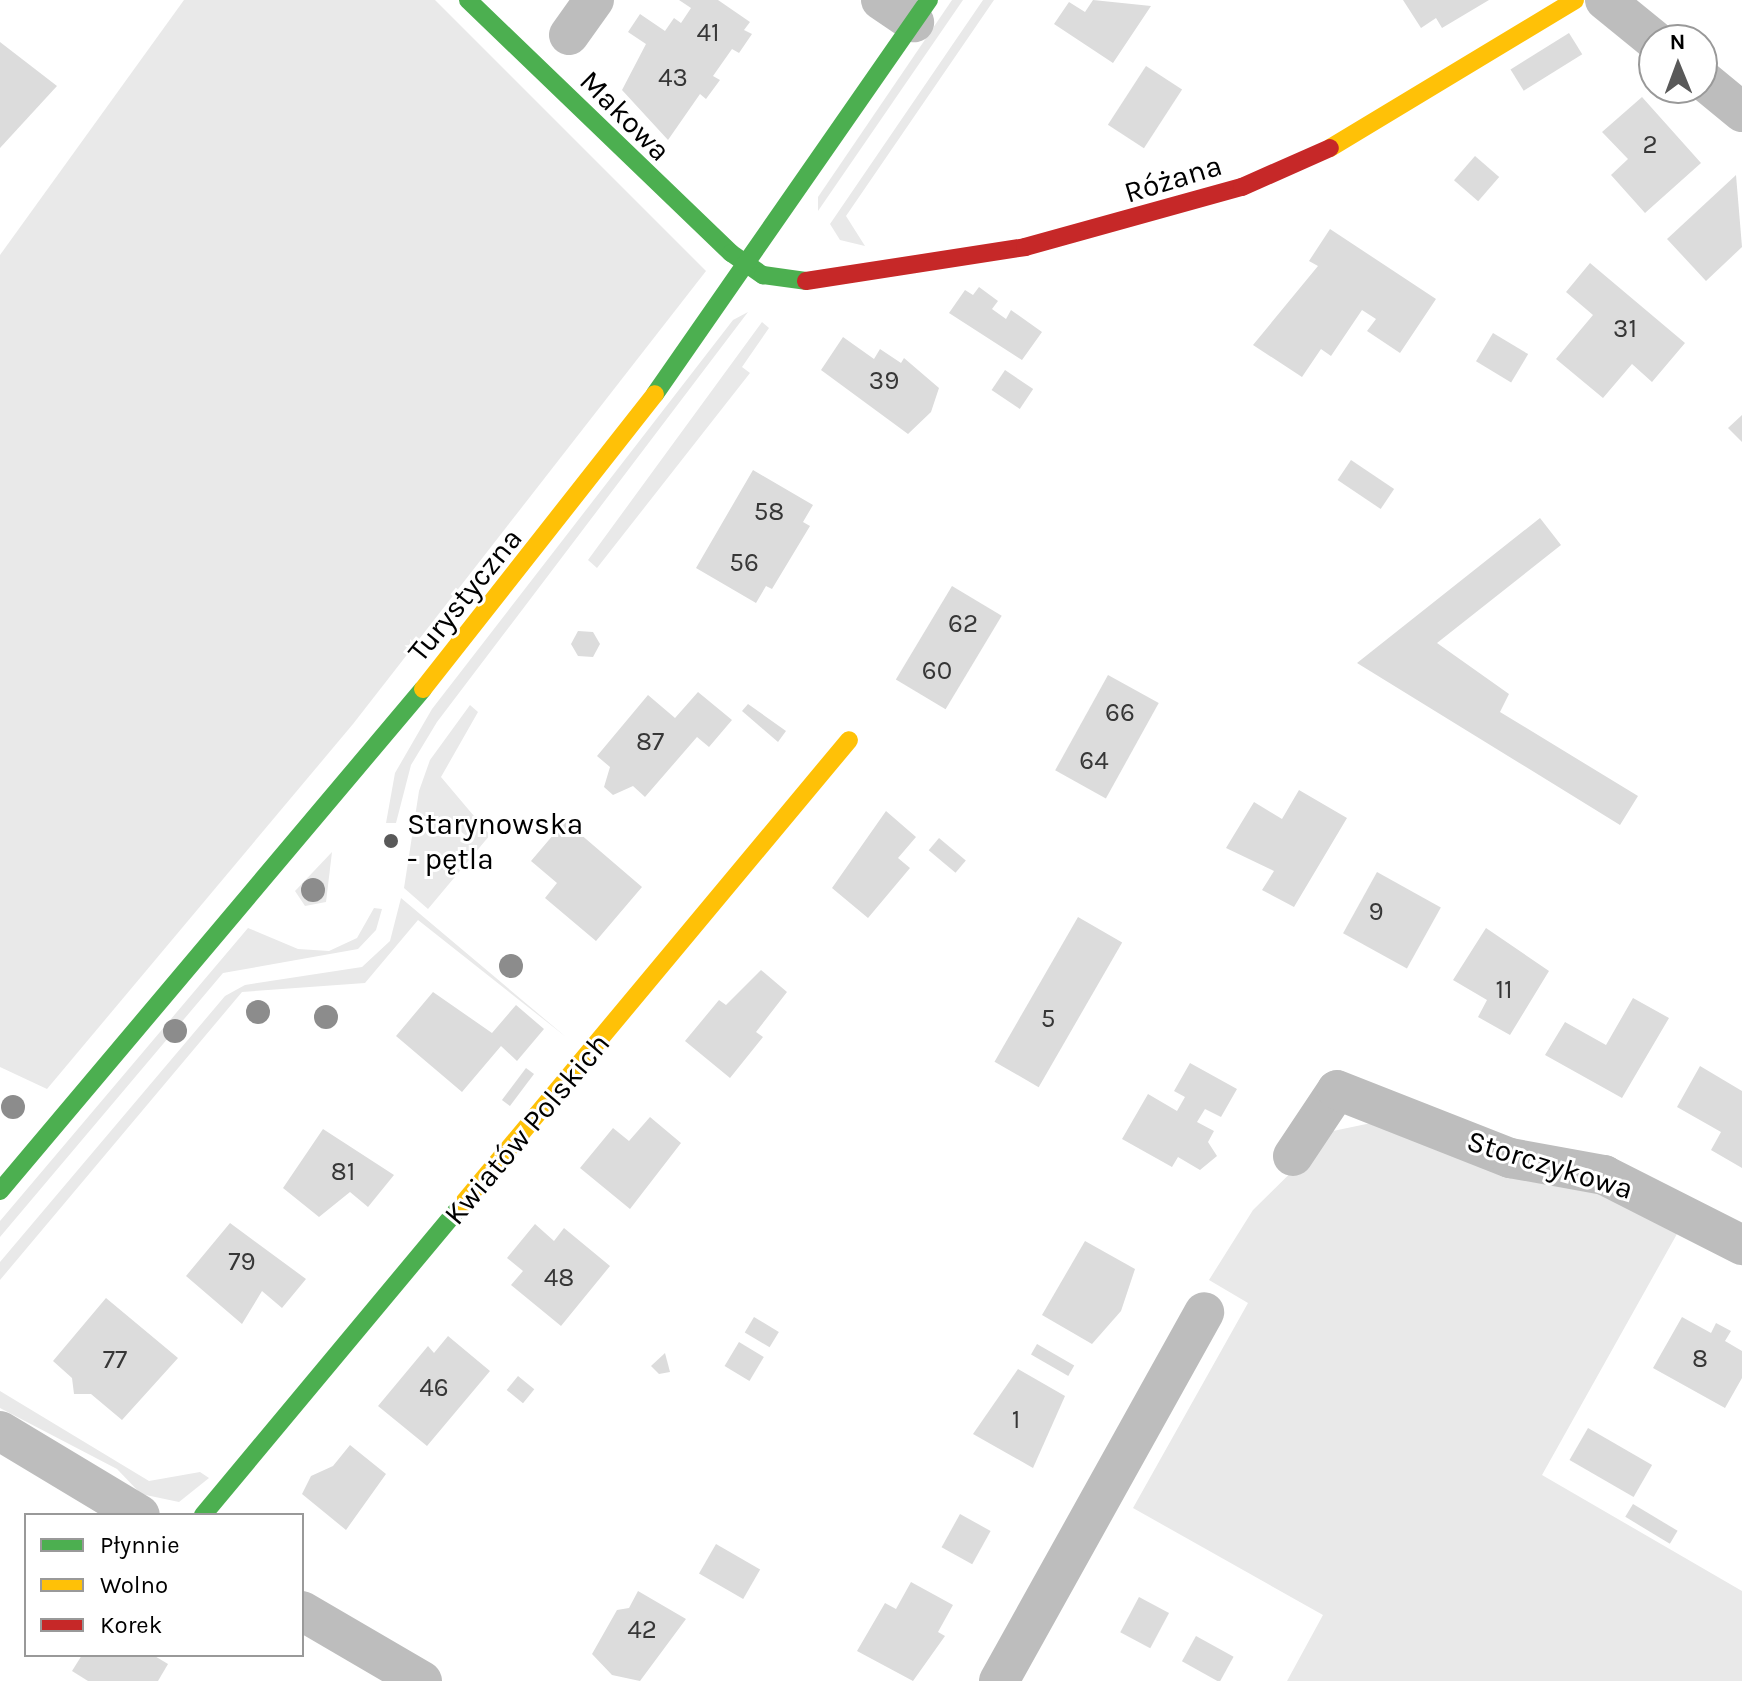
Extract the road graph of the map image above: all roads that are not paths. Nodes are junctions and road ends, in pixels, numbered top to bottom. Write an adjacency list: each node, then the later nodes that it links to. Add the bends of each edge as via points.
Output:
1 (468, 0): 11 (street, Makowa, via 661,191)
2 (594, 0): 8 (street)
3 (881, 0): 6 (street)
4 (1575, 0): 11 (street, Różana, via 1322,153 1204,200 1025,247 813,280 780,281)
5 (1605, 0): 7 (street)
6 (922, 11): 11 (street, Turystyczna)
7 (1638, 27)
8 (569, 35)
9 (1718, 92): 10 (street)
10 (1742, 112)
11 (748, 265): 14 (street, Turystyczna, via 496,602)
12 (849, 740): 19 (street, Kwiatów Polskich)
13 (1293, 1156): 15 (street, Storczykowa, via 1337,1090 1510,1158 1604,1175)
14 (0, 1191)
15 (1742, 1245)
16 (1204, 1312): 22 (street)
17 (0, 1431): 18 (street)
18 (137, 1513)
19 (205, 1513)
20 (304, 1612): 21 (street)
21 (422, 1681)
22 (999, 1681)

